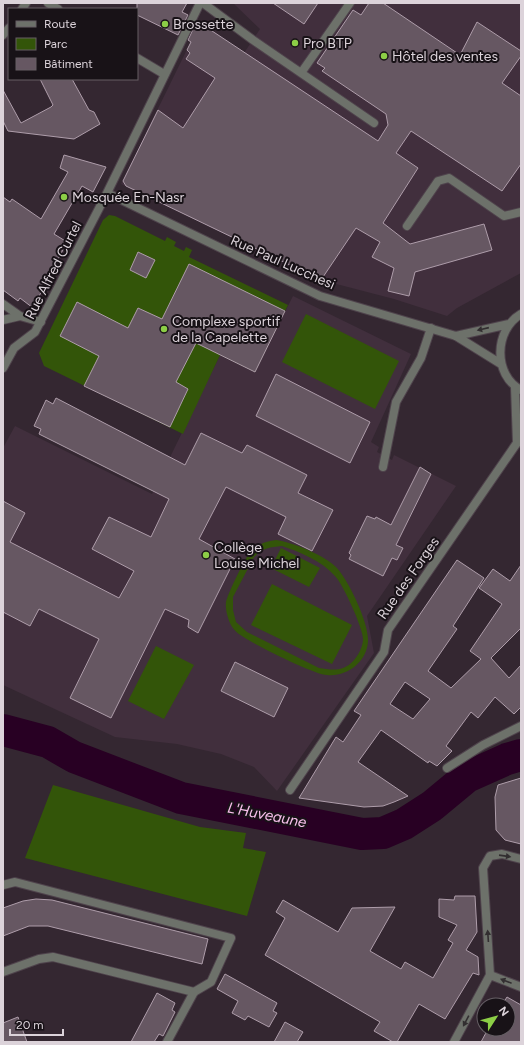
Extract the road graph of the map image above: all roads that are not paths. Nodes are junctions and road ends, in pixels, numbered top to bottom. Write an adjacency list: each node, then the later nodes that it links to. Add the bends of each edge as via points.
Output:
1 (200, 3): 6 (street, Rue Alfred Curtel)
2 (203, 3): 5 (street)
3 (350, 3): 5 (street)
4 (138, 59): 6 (street)
5 (301, 73): 7 (street)
6 (164, 74): 8 (street, Rue Alfred Curtel)
7 (374, 122)
8 (107, 193): 15 (street, Rue Alfred Curtel); 17 (street, Rue Paul Lucchesi, via 320,296)
9 (521, 212): 10 (street, via 504,216 449,178 438,181)
10 (407, 226)
11 (3, 304): 13 (street)
12 (521, 314): 16 (street)
13 (20, 316): 14 (street); 15 (street)
14 (3, 320)
15 (41, 322): 20 (street, Rue Alfred Curtel, via 35,332 14,348)
16 (509, 324): 18 (street, one-way to 18); 19 (street, via 500,343)
17 (431, 328): 18 (street, Rue Paul Lucchesi); 23 (street, via 421,358 396,402)
18 (456, 336): 19 (street, Rue Paul Lucchesi)
19 (501, 364): 21 (street, via 506,376)
20 (3, 368)
21 (518, 388): 22 (street, Rue des Forges)
22 (519, 440): 26 (street, Rue des Forges, via 388,630 384,652)
23 (383, 467)
24 (521, 726): 25 (street, via 483,745)
25 (447, 768)
26 (290, 790)
27 (521, 859): 30 (street, one-way to 27, via 483,868 490,856 502,854)
28 (3, 885): 32 (street, via 15,882 231,938 211,982)
29 (3, 972): 32 (street, via 39,959 54,957)
30 (490, 975): 31 (street, one-way to 30); 34 (street, one-way to 34)
31 (521, 987)
32 (194, 992): 33 (street)
33 (167, 1042)
34 (454, 1042)

